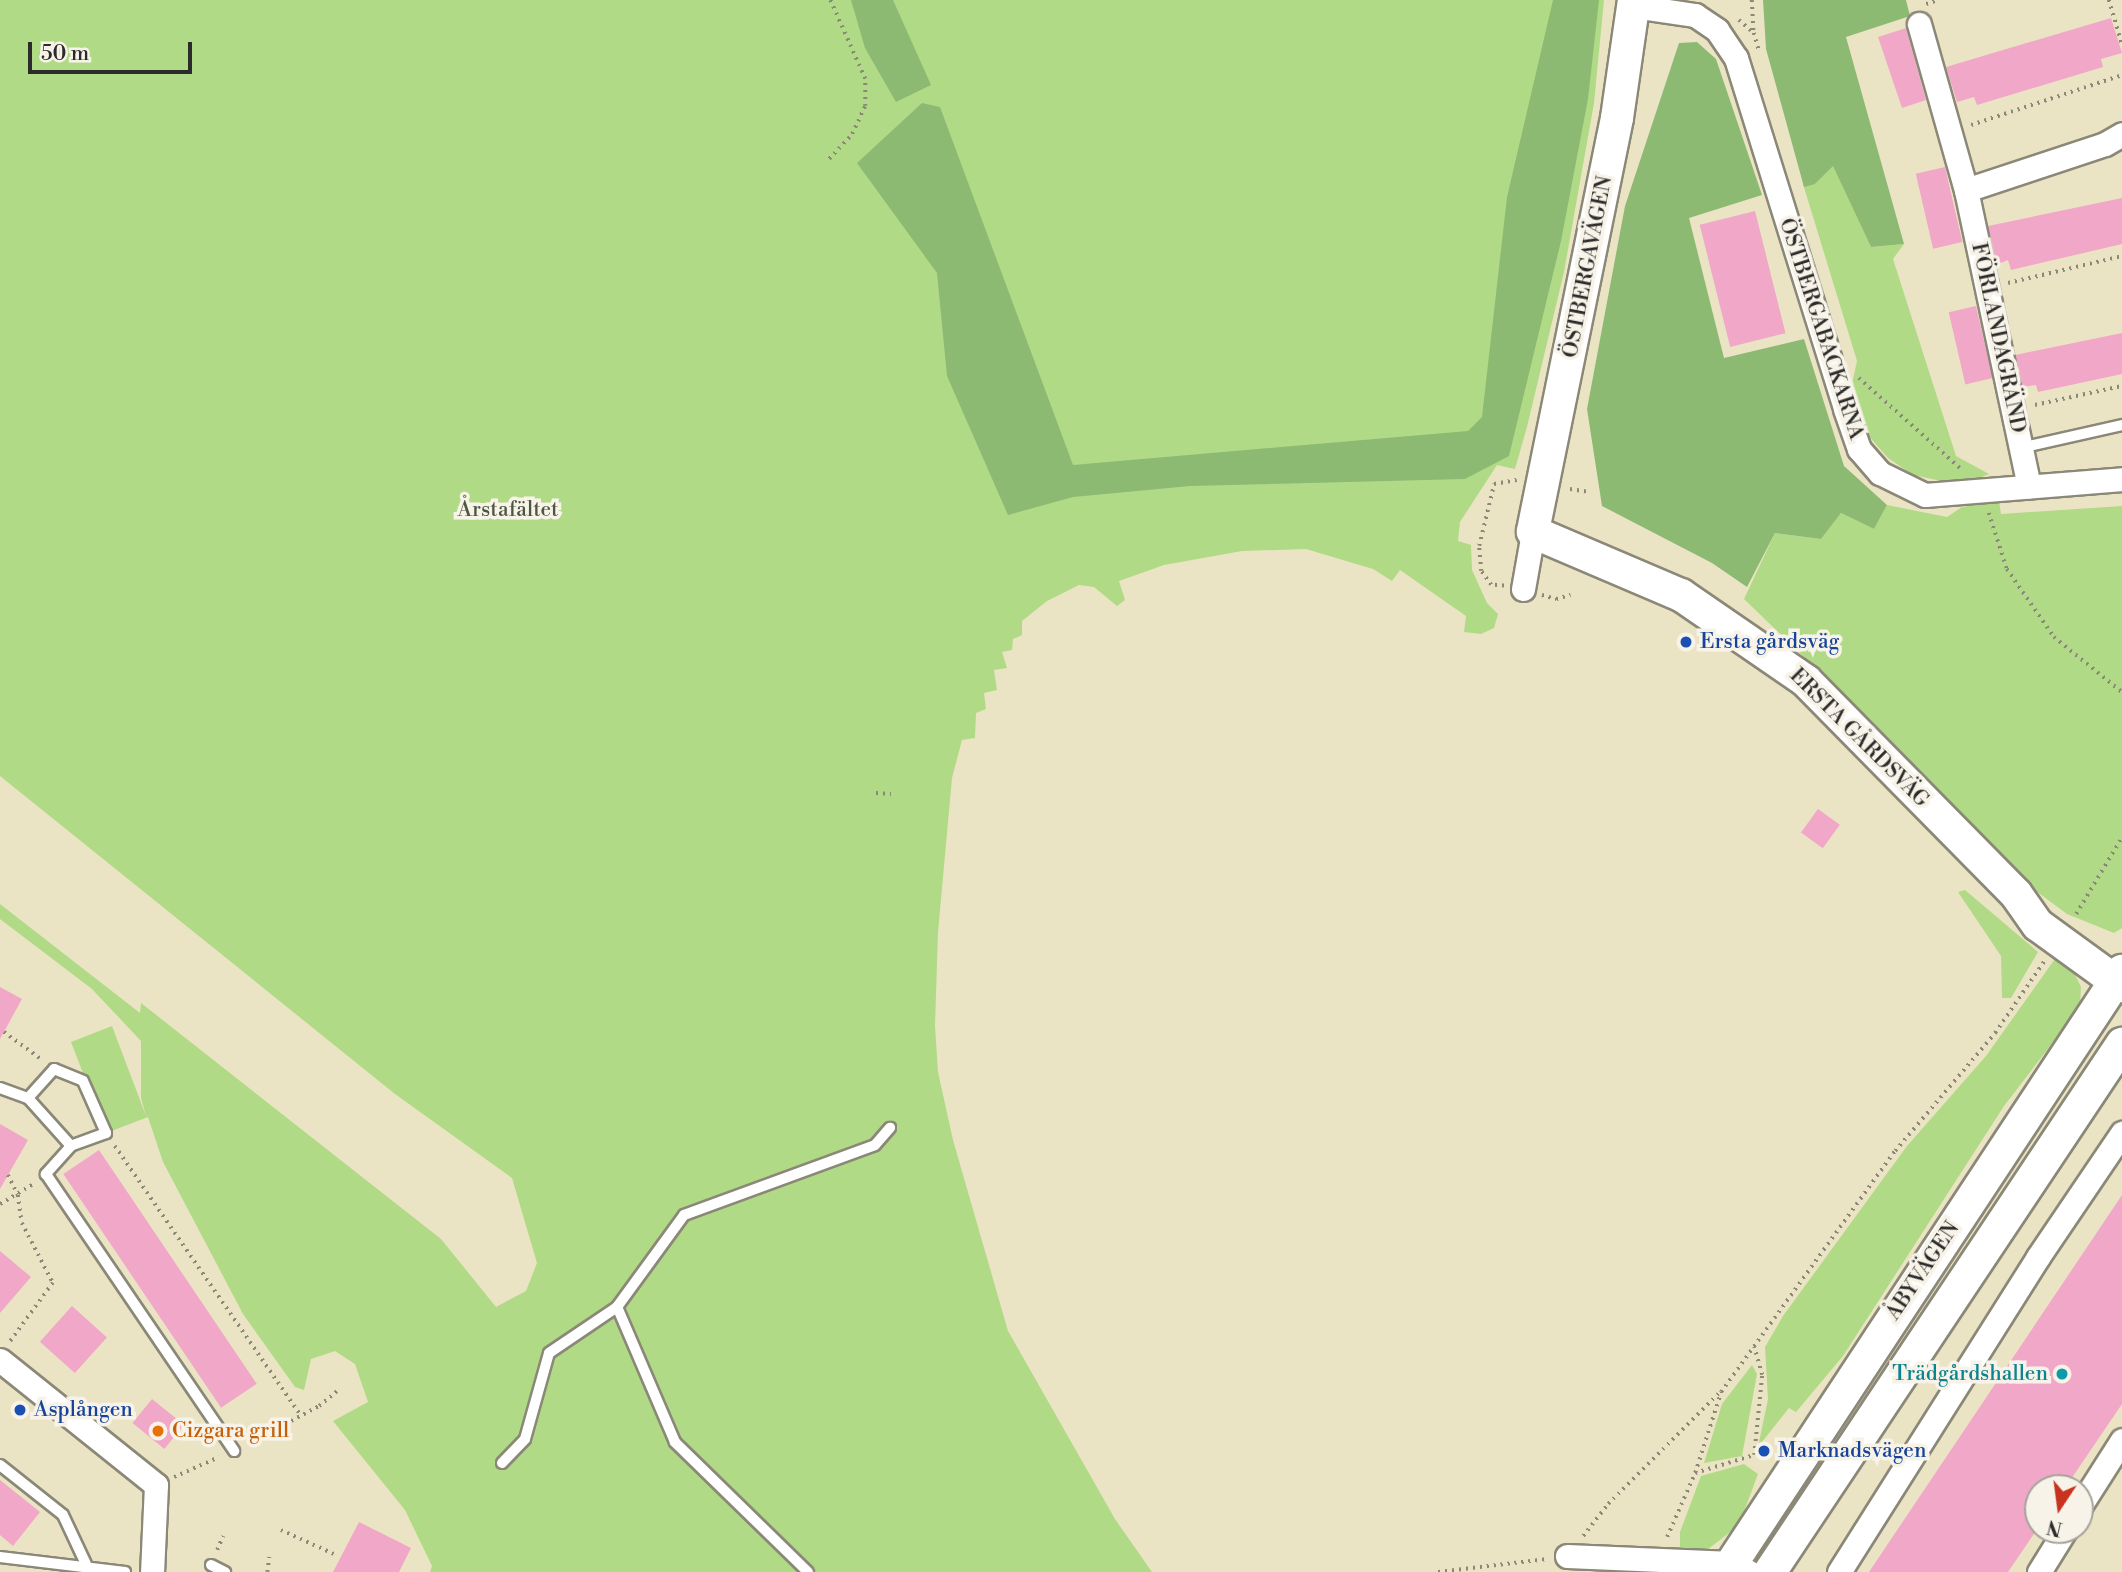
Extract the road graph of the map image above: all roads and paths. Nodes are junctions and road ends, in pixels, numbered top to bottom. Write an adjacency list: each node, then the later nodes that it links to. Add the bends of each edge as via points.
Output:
1 (830, 0): 13 (path, via 865,79 865,92 852,134)
2 (1752, 0): 7 (path)
3 (2109, 0): 8 (path)
4 (1634, 3): 25 (street, ÖSTBERGABACKARNA, via 1695,15 1717,30 1736,58 1859,449 1880,473 1916,492); 26 (street, ÖSTBERGAVÄGEN, via 1617,118)
5 (1735, 16): 7 (path)
6 (1919, 23): 11 (street, FÖRLANDAGRÄND)
7 (1754, 33): 9 (path)
8 (2122, 44)
9 (1761, 59)
10 (2122, 75): 11 (path)
11 (1949, 132): 14 (street, FÖRLANDAGRÄND)
12 (2122, 134): 14 (street)
13 (829, 159)
14 (1966, 190): 16 (street, FÖRLANDAGRÄND)
15 (2122, 256): 16 (path)
16 (1988, 287): 19 (street, FÖRLANDAGRÄND)
17 (1855, 374): 25 (path, via 1956,467 1985,476)
18 (2122, 386): 19 (path)
19 (2012, 411): 21 (street, FÖRLANDAGRÄND)
20 (2122, 425): 21 (lane)
21 (2020, 448): 24 (street, FÖRLANDAGRÄND)
22 (2122, 479): 24 (street, ÖSTBERGABACKARNA)
23 (1494, 484): 27 (path, via 1479,546 1481,571 1491,584)
24 (2029, 486): 25 (street, ÖSTBERGABACKARNA)
25 (1982, 491): 28 (path, via 2007,569 2054,637)
26 (1533, 532): 27 (street); 34 (street, ERSTA GÅRDSVÄG, via 1681,595 1806,681 2016,894)
27 (1523, 589)
28 (2122, 692)
29 (876, 793): 30 (path)
30 (891, 794)
31 (2122, 837): 32 (path)
32 (2076, 914)
33 (2048, 955): 49 (path, via 1995,1034 1895,1151)
34 (2120, 975): 68 (street, ÅBYVÄGEN)
35 (4, 1032): 37 (path)
36 (2122, 1044): 76 (street, ÅBYVÄGEN)
37 (54, 1069): 39 (lane); 41 (lane, via 83,1081)
38 (0, 1088): 39 (lane)
39 (28, 1098): 43 (lane)
40 (890, 1128): 48 (lane, via 875,1145 684,1215)
41 (106, 1133): 43 (lane); 52 (path)
42 (2122, 1133): 77 (street)
43 (71, 1146): 44 (lane)
44 (46, 1174): 46 (path); 54 (lane)
45 (8, 1175): 46 (path)
46 (18, 1195): 47 (path); 50 (path, via 22,1223 52,1283)
47 (0, 1204)
48 (617, 1307): 55 (lane, via 549,1353 525,1439); 73 (lane, via 675,1442)
49 (1754, 1347): 51 (path); 57 (path, via 1762,1375 1754,1455)
50 (4, 1352): 70 (street, via 156,1485)
51 (1721, 1392): 57 (path); 63 (path, via 1608,1504)
52 (301, 1416)
53 (2122, 1440): 58 (street)
54 (234, 1451)
55 (502, 1463)
56 (0, 1465): 66 (lane, via 63,1516)
57 (1695, 1473): 60 (path)
58 (2094, 1484)
59 (281, 1530): 62 (path)
60 (1664, 1543)
61 (2056, 1544): 78 (street)
62 (334, 1554)
63 (1567, 1556): 68 (street); 74 (path); 75 (street)
64 (0, 1557): 66 (lane)
65 (269, 1557): 72 (path)
66 (86, 1564): 69 (lane)
67 (211, 1565): 71 (lane)
68 (1736, 1569)
69 (125, 1572)
70 (152, 1572)
71 (225, 1572)
72 (267, 1572)
73 (808, 1572)
74 (1438, 1572)
75 (1597, 1572)
76 (1770, 1572)
77 (1839, 1572)
78 (2039, 1572)

